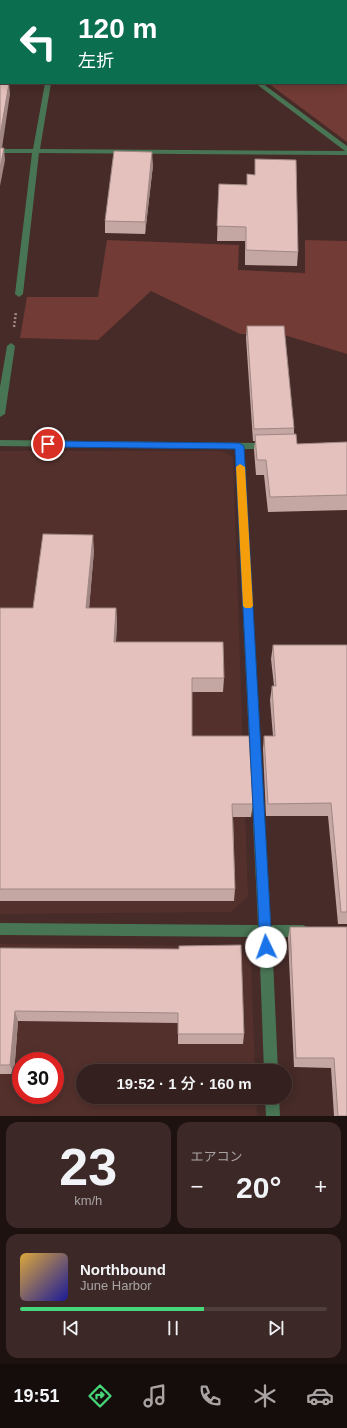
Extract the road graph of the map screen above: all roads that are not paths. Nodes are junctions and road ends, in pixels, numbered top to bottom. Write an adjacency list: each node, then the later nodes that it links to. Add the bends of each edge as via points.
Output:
1 (48, 84): 5 (street)
2 (259, 84): 3 (street)
3 (347, 149)
4 (0, 151): 5 (street)
5 (36, 152): 6 (street); 7 (street)
6 (347, 153)
7 (19, 294)
8 (11, 346): 9 (street)
9 (0, 414)
10 (0, 443): 12 (street)
11 (278, 445): 12 (street)
12 (239, 446): 14 (street)
13 (0, 929): 14 (street)
14 (265, 931): 15 (street); 16 (street)
15 (317, 931)
16 (271, 1064)
17 (272, 1104): 18 (street)
18 (273, 1116)

